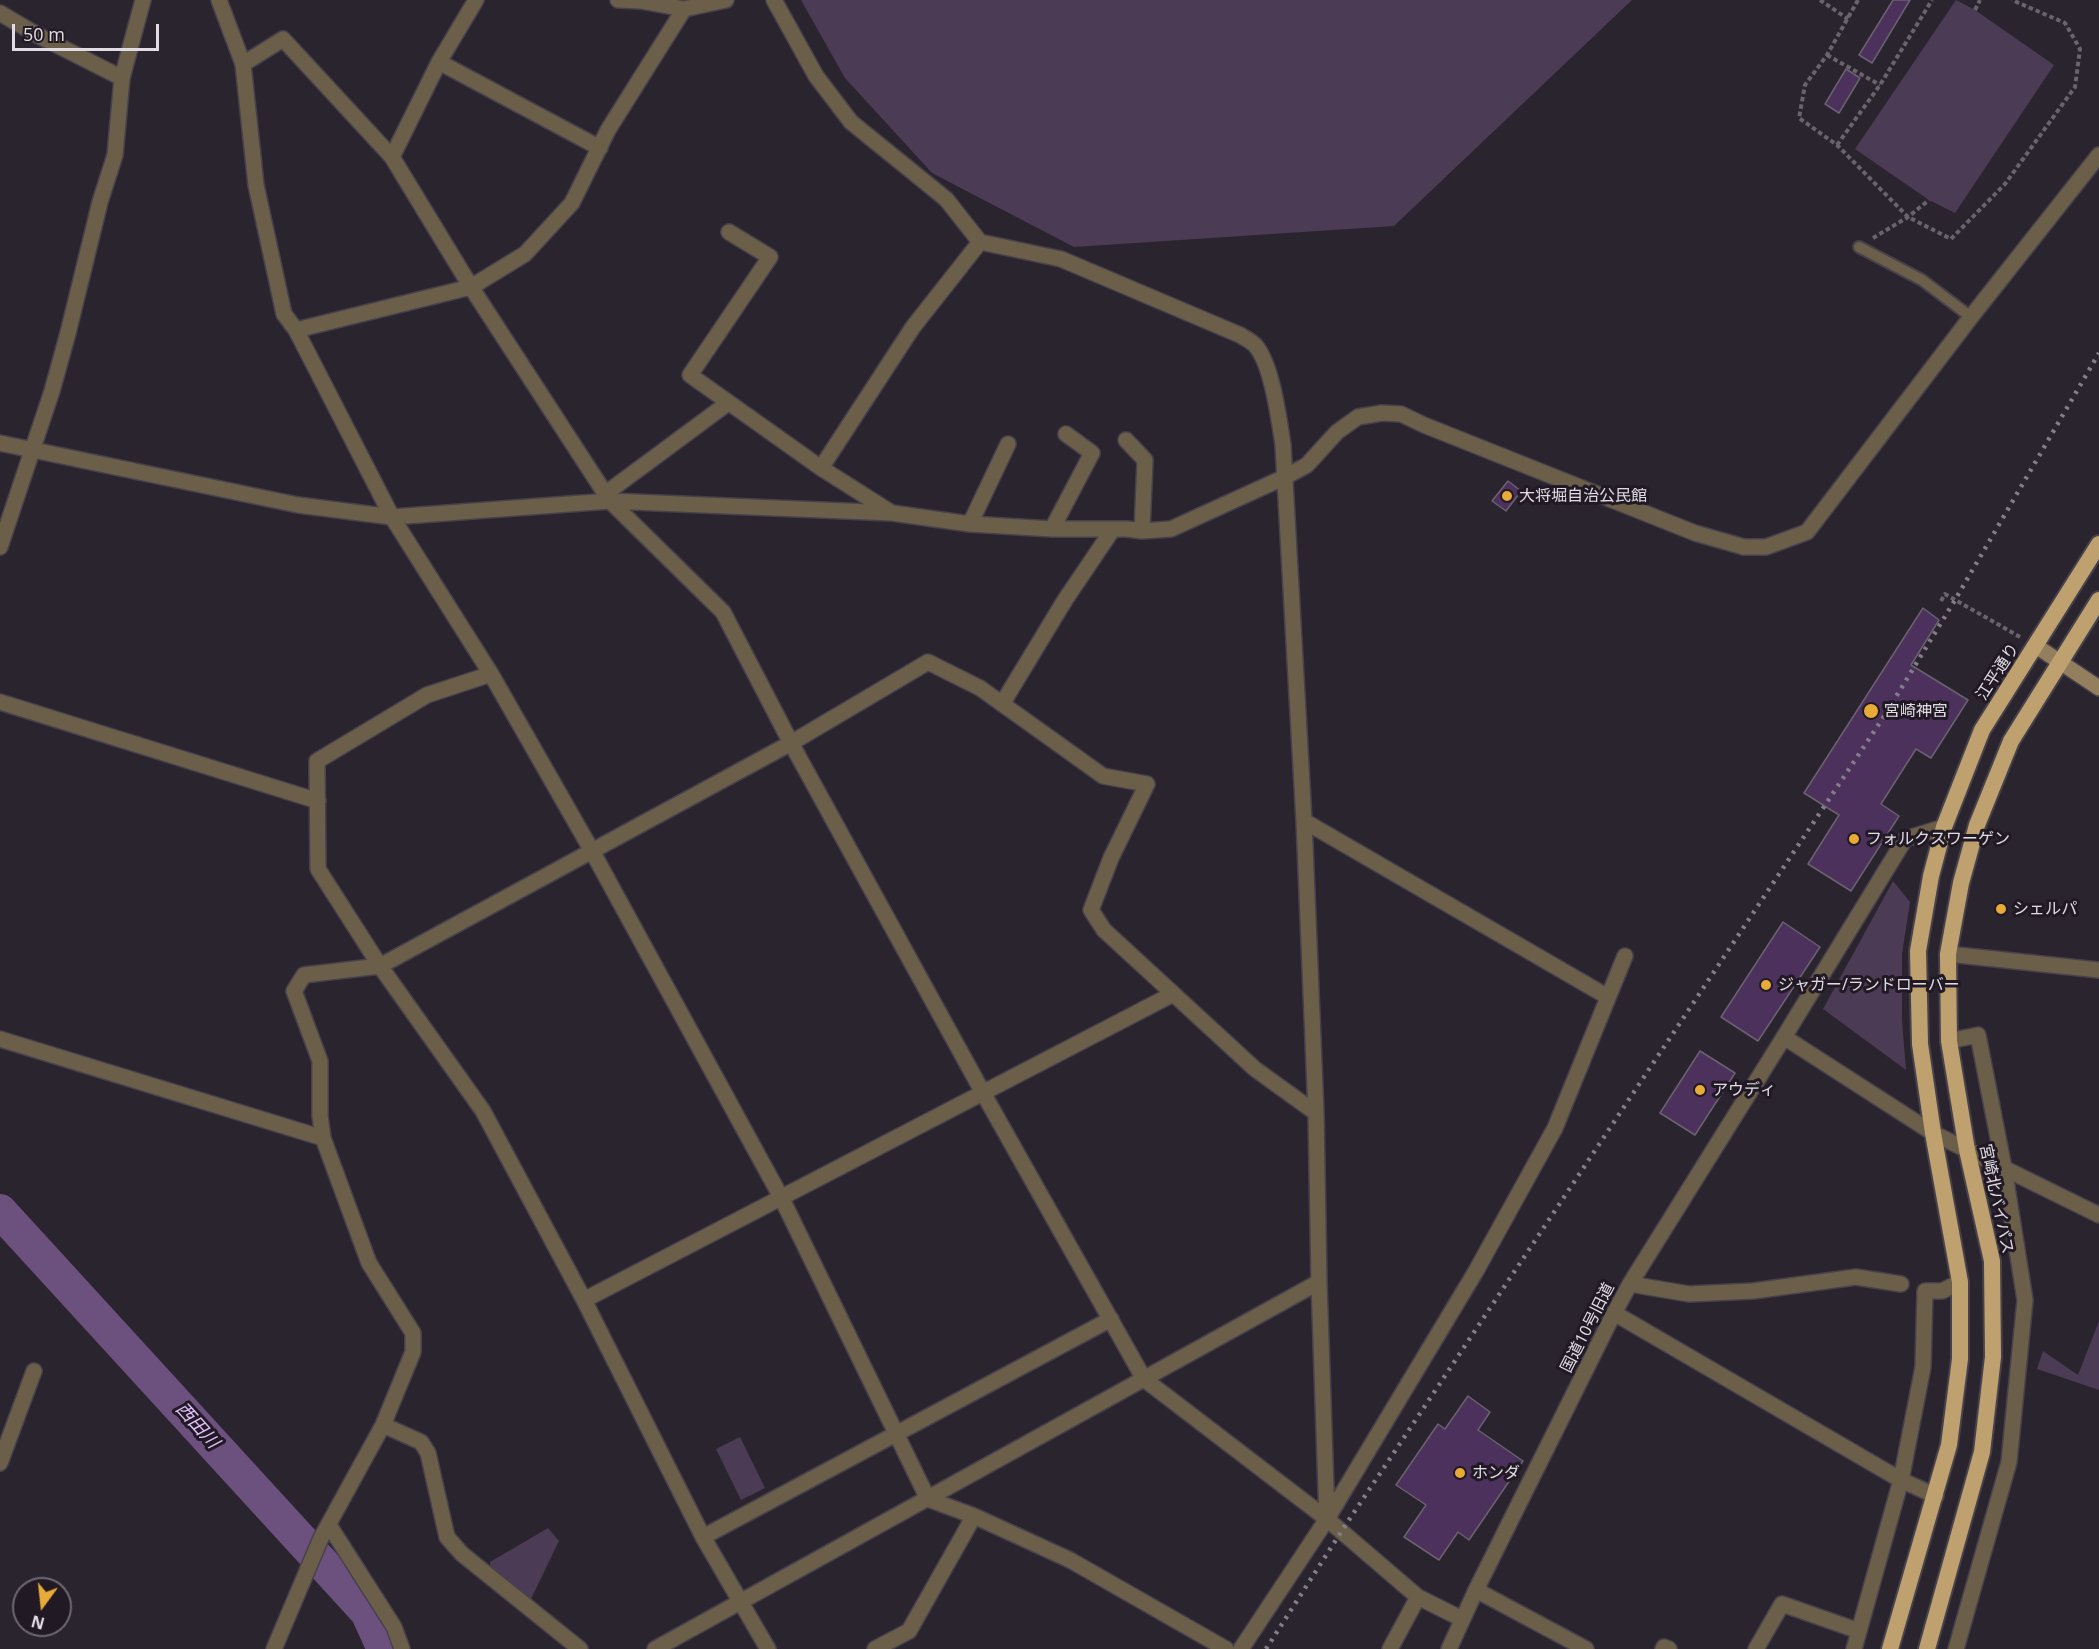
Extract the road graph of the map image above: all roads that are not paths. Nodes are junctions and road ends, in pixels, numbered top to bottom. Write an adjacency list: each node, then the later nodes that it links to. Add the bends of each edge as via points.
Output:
1 (143, 0): 11 (street)
2 (219, 0): 10 (street)
3 (476, 0): 9 (street)
4 (618, 0): 7 (street)
5 (726, 0): 7 (street)
6 (774, 0): 16 (street, via 816,76 852,122 946,199)
7 (684, 9): 12 (street)
8 (0, 13): 11 (street)
9 (439, 62): 12 (street); 14 (street)
10 (243, 64): 14 (street, via 284,39); 20 (street, via 256,185 284,314)
11 (122, 78): 26 (street, via 115,155)
12 (600, 148): 18 (street, via 572,203 525,254)
13 (2099, 155): 19 (street)
14 (392, 156): 18 (street)
15 (729, 232): 21 (street, via 770,257 690,375)
16 (980, 242): 27 (street, via 913,327); 28 (street, via 1061,259 1254,344 1264,358 1278,414)
17 (1859, 247): 19 (lane, via 1922,279)
18 (471, 287): 20 (street); 29 (street)
19 (1971, 317): 28 (street, via 1807,532 1766,547 1744,547 1695,533 1401,414 1358,417 1307,465)
20 (296, 330): 31 (street)
21 (728, 403): 27 (street); 29 (street)
22 (1066, 434): 33 (street, via 1092,453)
23 (1126, 440): 35 (street, via 1145,460)
24 (0, 443): 26 (street)
25 (1008, 444): 32 (street)
26 (32, 450): 31 (street, via 298,505); 37 (street)
27 (821, 468): 30 (street)
28 (1285, 477): 35 (street, via 1171,529); 47 (street)
29 (608, 497): 30 (street); 31 (street); 45 (street, via 723,612)
30 (892, 513): 32 (street)
31 (392, 517): 41 (street)
32 (970, 524): 33 (street)
33 (1052, 529): 34 (street)
34 (1113, 529): 35 (street); 44 (street)
35 (1142, 531)
36 (2099, 544): 39 (highway, 江平通り)
37 (0, 547)
38 (2099, 600): 40 (highway)
39 (2036, 646): 40 (main road); 48 (highway, 江平通り, via 1982,730)
40 (2060, 663): 42 (main road); 50 (highway, 宮崎北バイパス, via 2011,741 1977,825)
41 (491, 674): 46 (street, via 427,695 317,761); 49 (street)
42 (2099, 688)
43 (0, 702): 46 (street)
44 (1002, 705): 45 (street, via 980,688 928,662); 54 (street, via 1102,776 1147,784 1091,910 1104,930)
45 (791, 742): 49 (street); 59 (street)
46 (318, 801): 52 (street, via 318,869)
47 (1304, 821): 55 (street); 60 (street)
48 (1944, 827): 56 (street, 国道10号旧道, via 1905,839); 61 (highway, via 1918,951 1920,1044)
49 (592, 851): 52 (street); 65 (street)
50 (1948, 954): 53 (street); 58 (highway, 宮崎北バイパス)
51 (1625, 956): 55 (street)
52 (380, 966): 62 (street, via 304,975 294,991 320,1061); 71 (street, via 483,1111)
53 (2099, 970)
54 (1173, 994): 59 (street); 60 (street, via 1255,1069)
55 (1608, 997): 83 (street, via 1556,1128 1476,1271)
56 (1784, 1037): 61 (street); 69 (street, 国道10号旧道)
57 (0, 1039): 62 (street)
58 (1948, 1041): 63 (highway, 宮崎北バイパス); 64 (street, via 1978,1035)
59 (982, 1091): 65 (street); 73 (street)
60 (1316, 1113): 67 (street)
61 (1933, 1133): 63 (street); 68 (highway)
62 (323, 1138): 76 (street, via 369,1263 413,1333 413,1352)
63 (1967, 1150): 64 (street); 107 (highway, 宮崎北バイパス, via 1992,1261 1993,1357 1982,1452)
64 (2004, 1168): 66 (street); 108 (street, via 2025,1300 2008,1462)
65 (782, 1199): 71 (street); 77 (street)
66 (2099, 1215)
67 (1319, 1282): 75 (street); 83 (street)
68 (1960, 1282): 79 (street, via 1942,1291 1925,1291 1923,1367); 80 (highway, via 1960,1359 1949,1445)
69 (1630, 1284): 70 (street, via 1689,1294 1753,1291 1856,1277); 72 (street, 国道10号旧道)
70 (1901, 1284)
71 (584, 1300): 85 (street)
72 (1614, 1313): 79 (street); 86 (street, 国道10号旧道)
73 (1110, 1319): 75 (street); 77 (street)
74 (34, 1371): 78 (street)
75 (1144, 1379): 81 (street); 83 (street)
76 (383, 1425): 84 (street); 93 (street, via 421,1442 428,1453 447,1537 462,1554)
77 (896, 1433): 81 (street); 85 (street)
78 (0, 1463)
79 (1901, 1480): 80 (street); 90 (street)
80 (1935, 1496): 106 (highway)
81 (928, 1498): 82 (street); 88 (street)
82 (974, 1516): 96 (street, via 909,1631); 97 (street, via 1070,1560)
83 (1327, 1519): 87 (street); 98 (street)
84 (325, 1531): 91 (street); 92 (street, via 394,1627)
85 (703, 1537): 88 (street)
86 (1476, 1590): 89 (street, 国道10号旧道); 101 (street)
87 (1418, 1597): 89 (street); 99 (street)
88 (741, 1602): 94 (street); 95 (street)
89 (1462, 1619): 100 (street, 国道10号旧道)
90 (1859, 1631): 104 (street, via 1782,1604); 105 (street)
91 (274, 1649)
92 (402, 1649)
93 (580, 1649)
94 (656, 1649)
95 (768, 1649)
96 (874, 1649)
97 (1226, 1649)
98 (1241, 1649)
99 (1390, 1649)
100 (1449, 1649)
101 (1586, 1649)
102 (1663, 1649): 103 (street)
103 (1669, 1649)
104 (1756, 1649)
105 (1854, 1649)
106 (1890, 1649)
107 (1927, 1649)
108 (1956, 1649)

